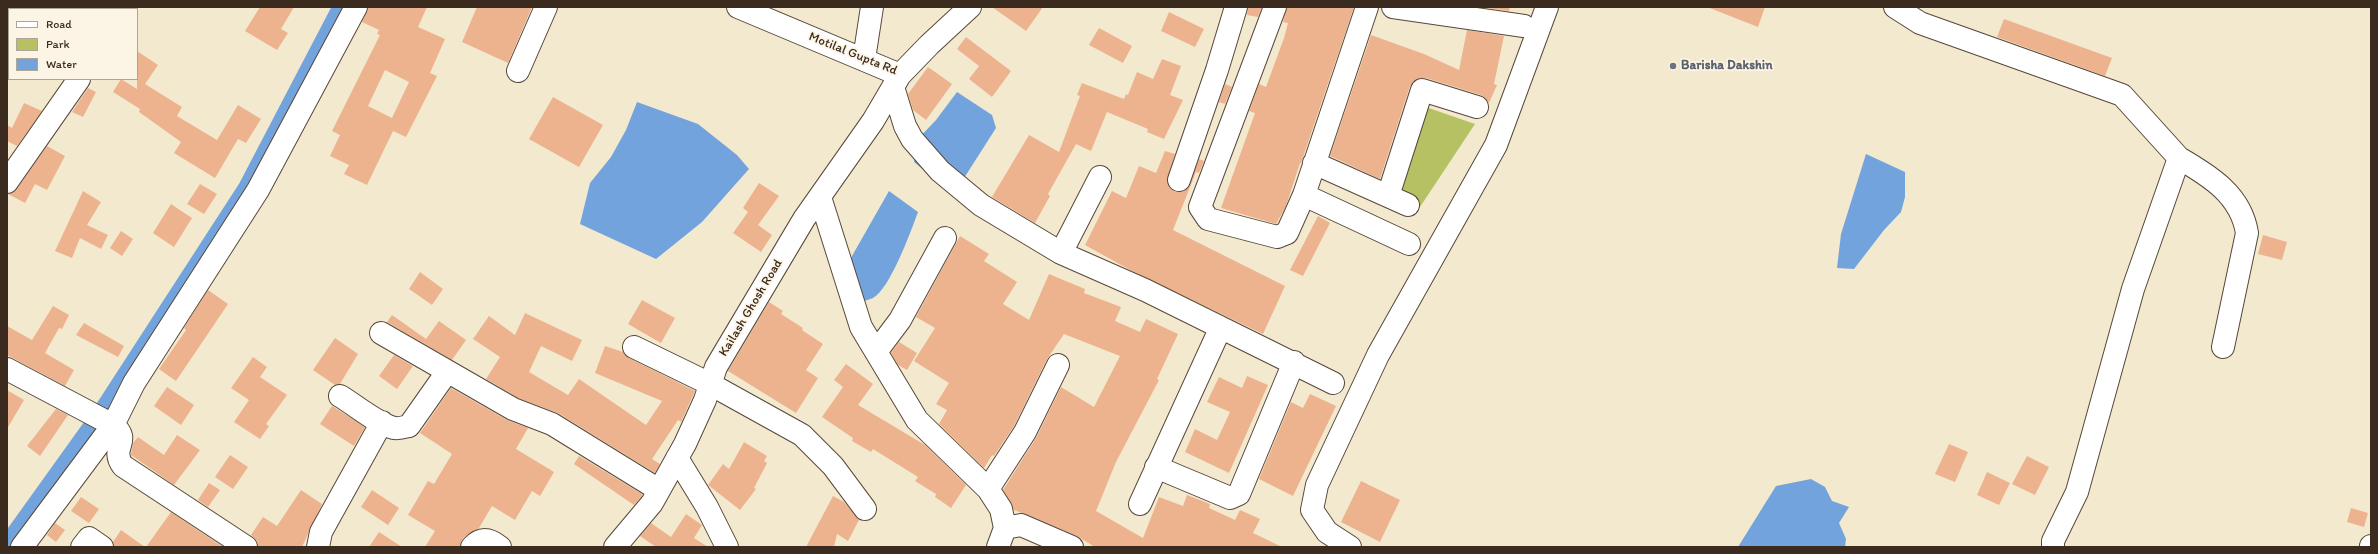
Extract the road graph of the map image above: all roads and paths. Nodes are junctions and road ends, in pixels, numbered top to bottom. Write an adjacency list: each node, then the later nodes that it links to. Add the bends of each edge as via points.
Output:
1 (356, 7): 43 (street, via 258,190 134,383)
2 (546, 7): 14 (street)
3 (738, 7): 13 (street, Motilal Gupta Rd)
4 (872, 7): 13 (street)
5 (970, 7): 16 (street, Motilal Gupta Rd, via 929,44)
6 (1236, 7): 21 (street)
7 (1275, 7): 23 (street, via 1200,207 1208,219 1277,237 1287,234)
8 (1366, 7): 19 (street)
9 (1393, 7): 12 (street)
10 (1547, 7): 61 (street, via 1496,145 1378,355 1317,485 1312,510 1327,532)
11 (1895, 7): 18 (street, via 1920,22 2122,94)
12 (1524, 26)
13 (864, 59): 16 (street, Motilal Gupta Rd)
14 (518, 71)
15 (78, 80): 22 (street)
16 (897, 81): 25 (street, Kailash Ghosh Road, via 873,121); 29 (street, via 905,126 912,139 940,171 981,205)
17 (1477, 107): 24 (street, via 1422,90)
18 (2179, 158): 33 (street, via 2228,193 2245,217 2247,232); 62 (street, via 2133,289 2077,492 2053,541)
19 (1314, 163): 23 (street); 24 (street)
20 (1100, 177): 29 (street)
21 (1179, 180)
22 (7, 182)
23 (1304, 194): 28 (street)
24 (1388, 196): 26 (street)
25 (820, 197): 34 (street, via 861,327); 40 (street, Kailash Ghosh Road, via 716,367)
26 (1408, 205)
27 (945, 238): 34 (street, via 900,320)
28 (1409, 244)
29 (1062, 253): 30 (street, via 1145,290)
30 (1220, 329): 35 (street); 45 (street)
31 (381, 333): 38 (street)
32 (634, 347): 40 (street)
33 (2223, 347)
34 (876, 352): 46 (street, via 917,420)
35 (1294, 362): 39 (street); 45 (street, via 1239,494 1230,498)
36 (1058, 365): 46 (street, via 1025,432)
37 (7, 369): 43 (street)
38 (447, 372): 42 (street, via 410,426 394,428); 47 (street, via 513,409 552,424)
39 (1333, 383)
40 (710, 384): 44 (street, Kailash Ghosh Road); 49 (street, via 802,435 833,466)
41 (340, 396): 42 (street)
42 (382, 422): 55 (street, via 321,532)
43 (114, 425): 51 (street); 54 (street, via 122,432 118,452 123,466)
44 (677, 458): 47 (street, Kailash Ghosh Road); 59 (street, via 707,507)
45 (1156, 467): 48 (street)
46 (988, 489): 50 (street, via 1001,510)
47 (659, 490): 58 (street, Kailash Ghosh Road, via 652,503)
48 (1140, 504)
49 (866, 509)
50 (1002, 538): 60 (street, via 1021,525)
51 (22, 547)
52 (82, 547): 53 (street, via 89,538)
53 (102, 547)
54 (246, 547)
55 (318, 547)
56 (472, 547): 57 (street, via 484,539 492,540)
57 (500, 547)
58 (615, 547)
59 (727, 547)
60 (1072, 547)
61 (1350, 547)
62 (2053, 547)

